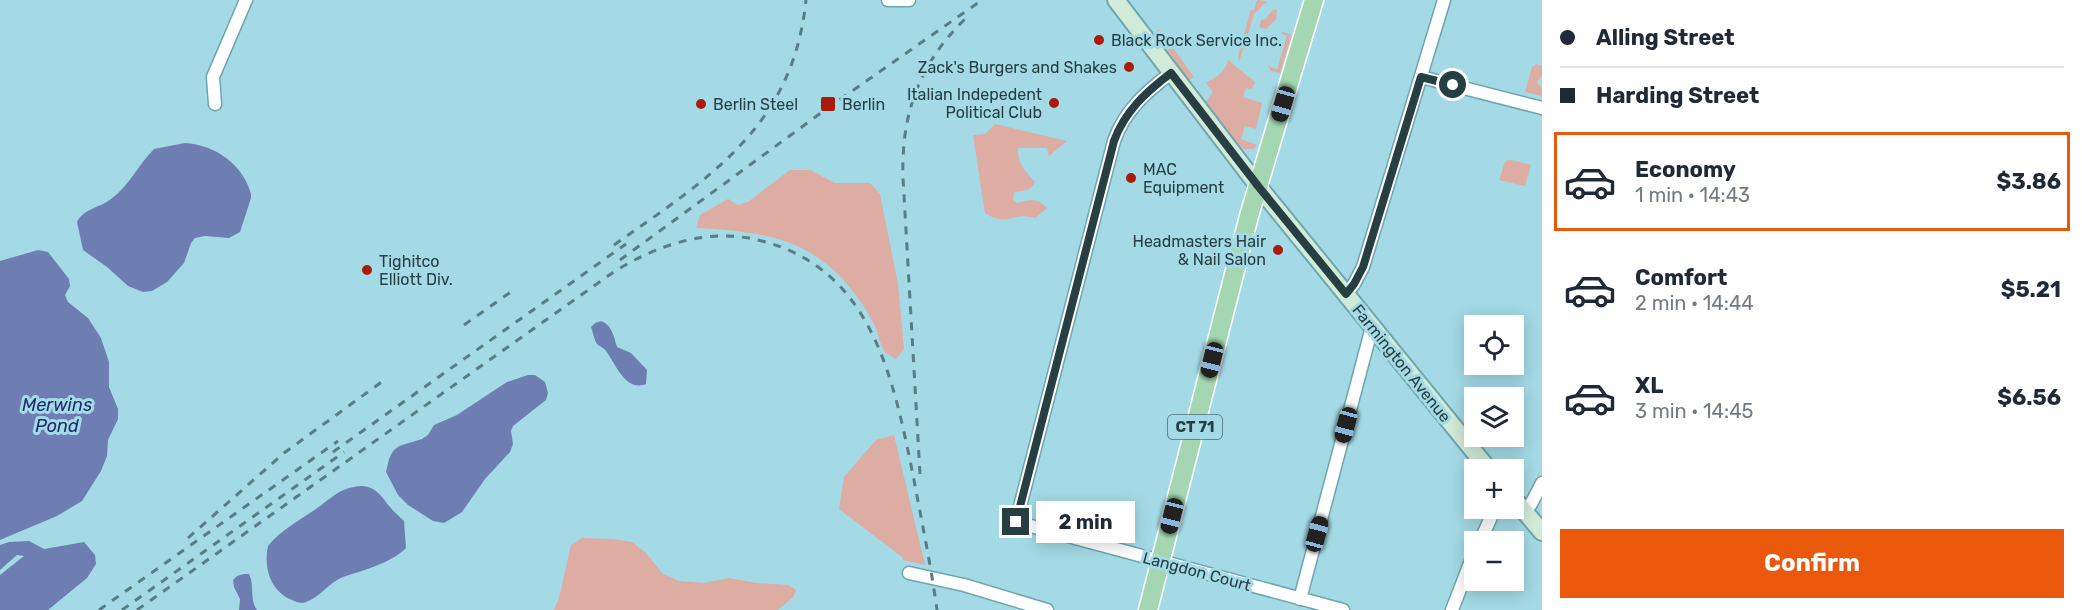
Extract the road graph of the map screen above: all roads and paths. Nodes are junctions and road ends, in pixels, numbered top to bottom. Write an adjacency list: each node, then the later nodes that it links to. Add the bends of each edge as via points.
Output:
1 (246, 0): 9 (street, via 214,71)
2 (888, 0): 3 (street)
3 (909, 0)
4 (1116, 0): 7 (main road, Farmington Avenue)
5 (1314, 0): 11 (main road, CT 71)
6 (1444, 0): 8 (street)
7 (1171, 73): 11 (main road, Farmington Avenue); 19 (street, Langdon Court, via 1134,104 1114,141 1016,522)
8 (1421, 77): 10 (street); 12 (street, via 1363,267)
9 (215, 104)
10 (1542, 108)
11 (1258, 186): 12 (main road, Farmington Avenue); 19 (main road, CT 71)
12 (1346, 294): 13 (main road, Farmington Avenue)
13 (1372, 327): 14 (main road, Farmington Avenue); 22 (street)
14 (1480, 459)
15 (1542, 483): 16 (street, via 1531,504)
16 (1524, 505)
17 (1524, 511): 18 (main road)
18 (1542, 532)
19 (1160, 561): 22 (street, Langdon Court); 24 (main road, CT 71)
20 (909, 573): 23 (street)
21 (1464, 579): 26 (street)
22 (1300, 599): 25 (street, Langdon Court)
23 (1047, 610)
24 (1148, 610)
25 (1343, 610)
26 (1452, 610)

